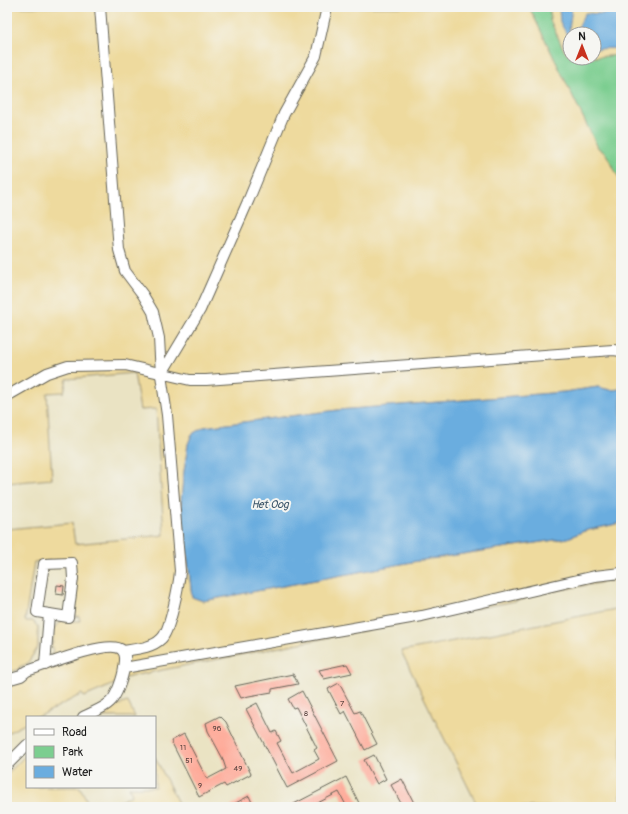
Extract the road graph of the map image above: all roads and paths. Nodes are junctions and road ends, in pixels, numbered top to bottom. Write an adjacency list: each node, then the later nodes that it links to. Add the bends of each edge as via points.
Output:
1 (100, 7): 4 (street, via 119,250 125,271 153,312 159,338)
2 (327, 7): 4 (street, via 316,56 284,114 200,310)
3 (621, 350): 4 (street, via 206,380)
4 (161, 375): 5 (street, via 125,365 68,366 47,373); 8 (street, via 167,415 180,571 178,592 163,639 155,644)
5 (7, 396)
6 (621, 573): 10 (street, via 595,576 422,616)
7 (49, 614): 7 (street, via 68,617 73,578 72,563 44,564 36,612); 9 (street)
8 (123, 651): 9 (street, via 111,646 97,648); 10 (street, via 126,657)
9 (45, 665): 11 (street)
10 (124, 668): 14 (street, via 112,701)
11 (27, 671): 12 (street); 13 (street)
12 (7, 675)
13 (7, 680)
14 (85, 716)
15 (26, 746): 16 (street)
16 (7, 765)

